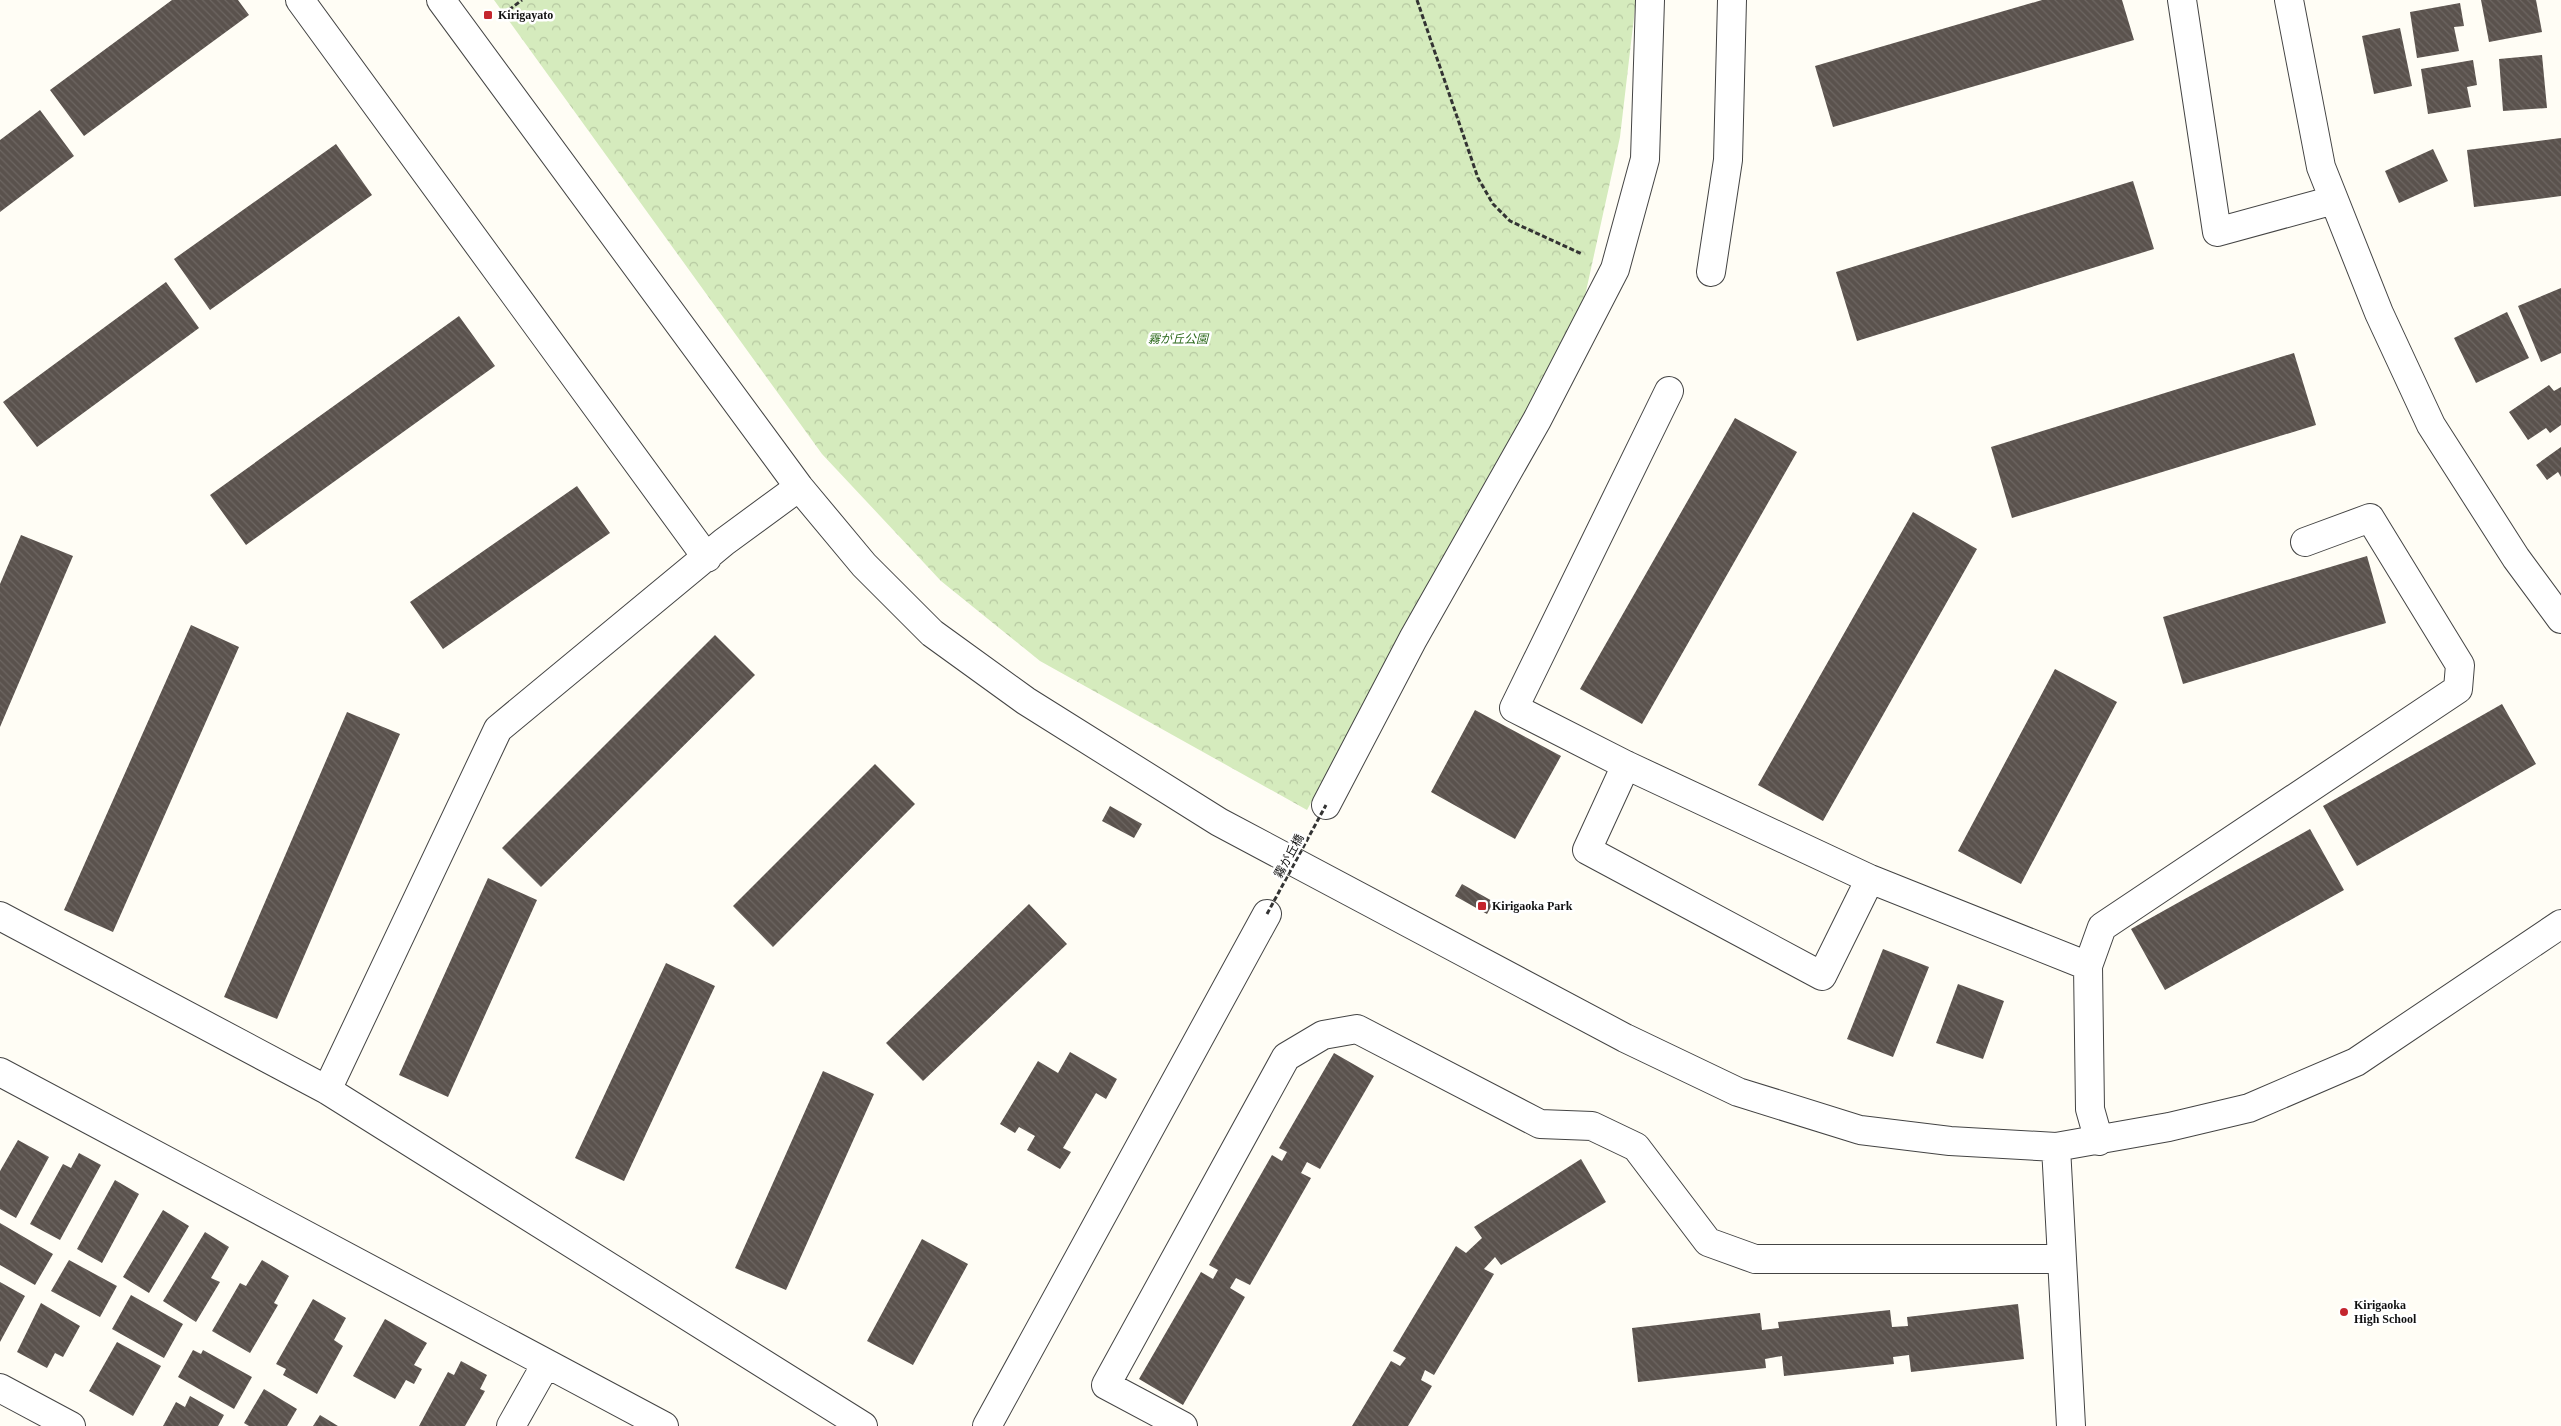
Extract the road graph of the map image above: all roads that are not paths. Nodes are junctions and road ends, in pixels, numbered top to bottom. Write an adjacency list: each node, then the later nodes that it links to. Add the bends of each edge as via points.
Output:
1 (300, 0): 12 (street)
2 (441, 0): 10 (street)
3 (1650, 0): 15 (street, via 1645,159 1614,269 1537,420 1413,639)
4 (1732, 0): 8 (street, via 1728,160)
5 (2182, 0): 7 (street, via 2217,232)
6 (2289, 0): 7 (street, via 2321,167)
7 (2334, 200): 13 (street, via 2379,313 2431,425 2516,558)
8 (1711, 272)
9 (1669, 391): 14 (street, via 1514,708)
10 (799, 487): 12 (street); 24 (street, via 864,565 932,632 1026,701 1219,822 1625,1038 1738,1092 1860,1130 1950,1141)
11 (2305, 542): 20 (street, via 2370,518 2460,664 2458,689 2102,927)
12 (707, 558): 22 (street, via 498,730)
13 (2561, 619)
14 (1626, 765): 16 (street); 16 (street, via 1587,850 1822,976)
15 (1326, 805)
16 (1870, 879): 20 (street)
17 (1267, 914): 32 (street)
18 (0, 916): 22 (street)
19 (2561, 924): 23 (street, via 2356,1062 2249,1108)
20 (2088, 966): 23 (street, via 2090,1109)
21 (0, 1072): 26 (street)
22 (327, 1090): 31 (street)
23 (2099, 1141): 24 (street)
24 (2056, 1147): 25 (street)
25 (2062, 1259): 33 (street, via 1756,1259 1708,1242 1636,1147 1592,1126 1540,1124 1357,1029 1323,1035 1286,1056 1106,1385); 34 (street)
26 (546, 1364): 29 (street); 30 (street)
27 (0, 1388): 28 (street)
28 (71, 1426)
29 (511, 1426)
30 (664, 1426)
31 (864, 1426)
32 (987, 1426)
33 (1183, 1426)
34 (2070, 1426)

